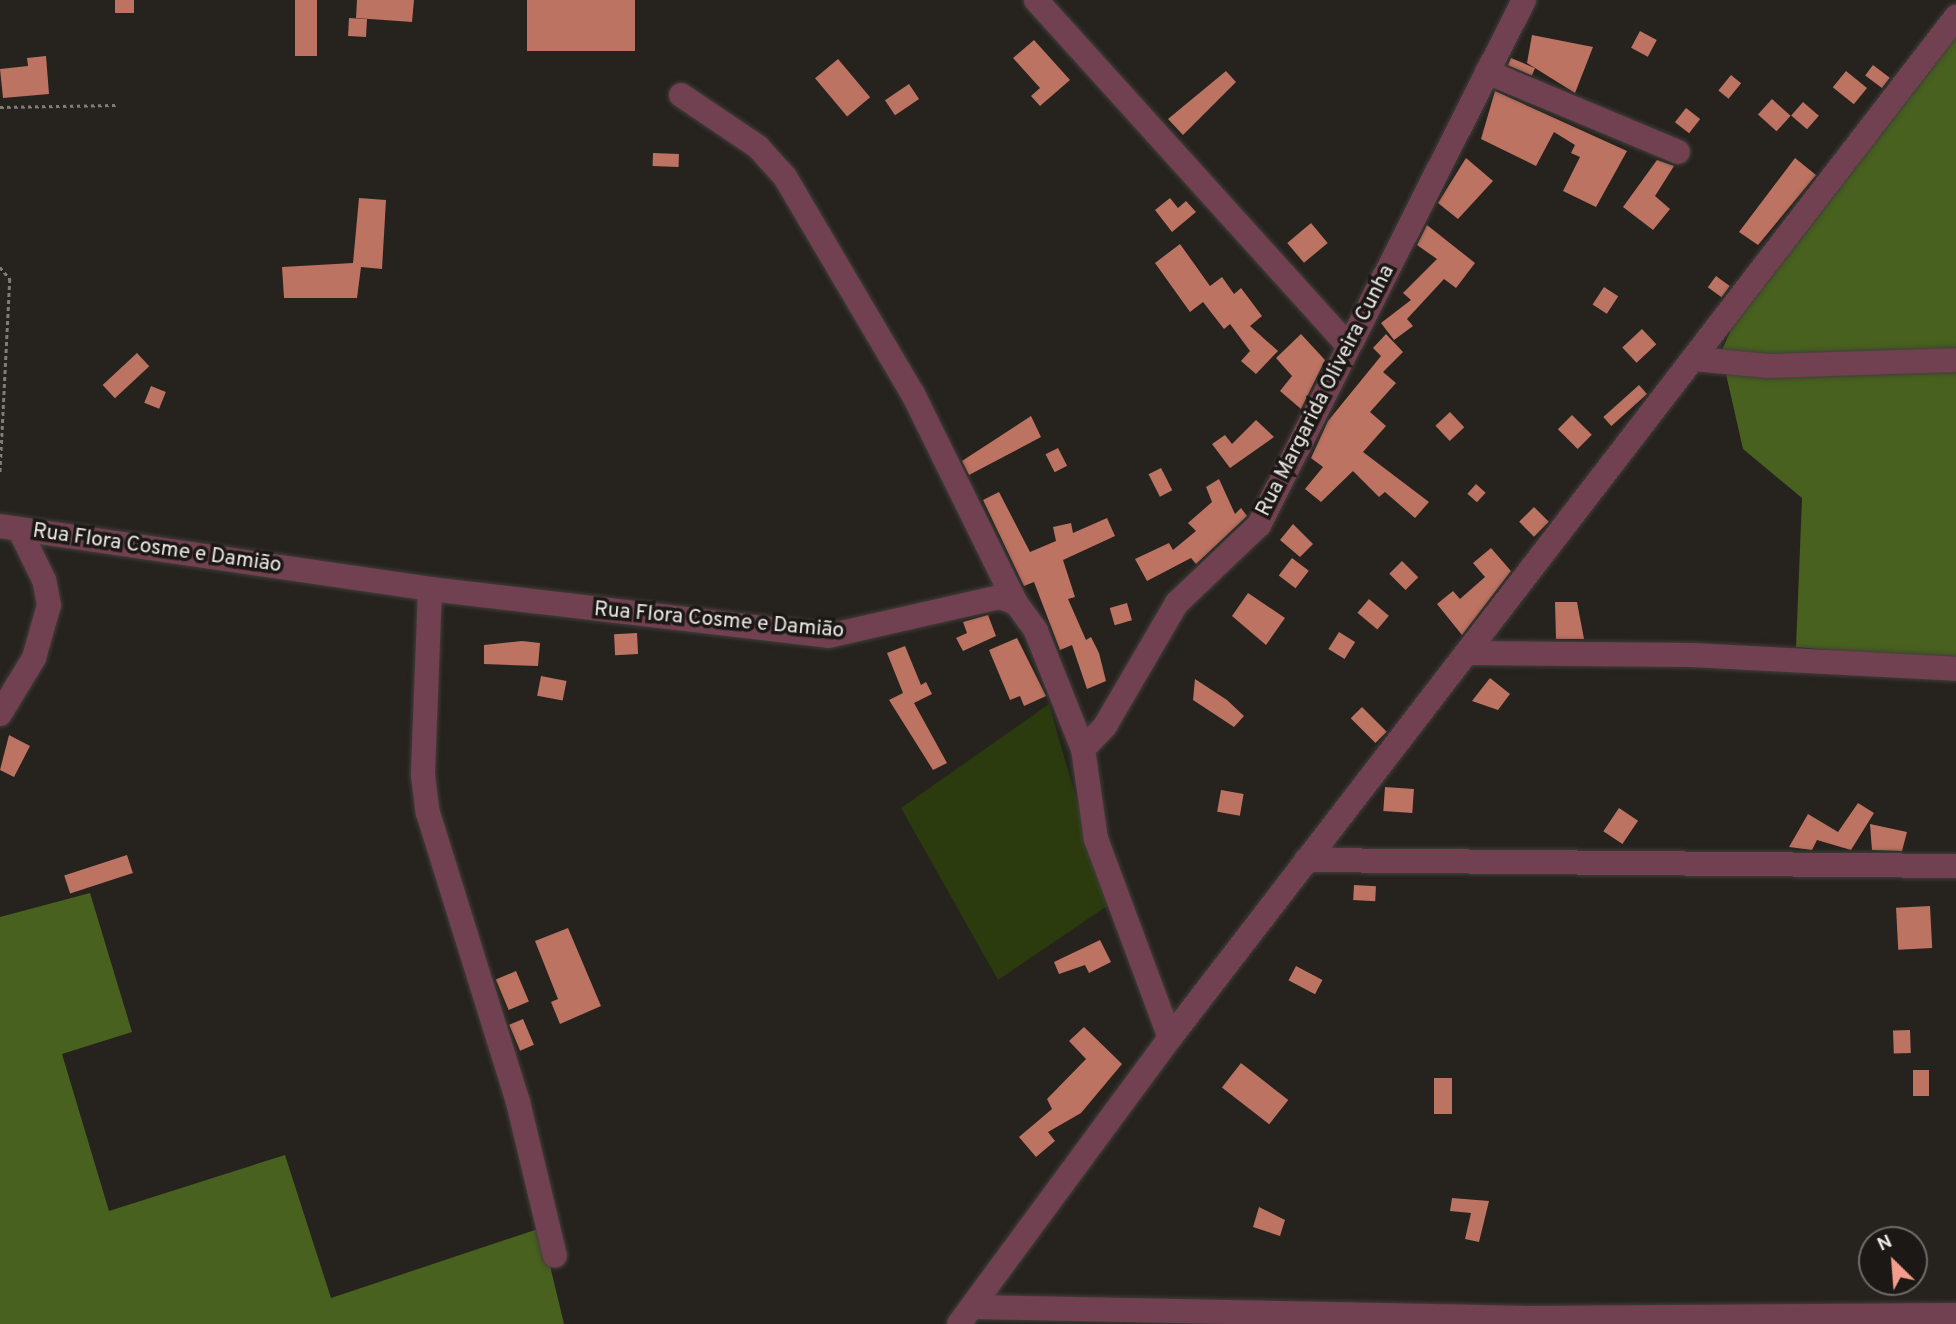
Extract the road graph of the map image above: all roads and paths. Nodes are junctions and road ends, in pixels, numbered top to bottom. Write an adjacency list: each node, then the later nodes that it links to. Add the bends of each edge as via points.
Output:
1 (1036, 0): 10 (street)
2 (1524, 0): 4 (street, Rua Margarida Oliveira Cunha)
3 (1956, 17): 11 (street)
4 (1487, 72): 8 (street); 10 (street, Rua Margarida Oliveira Cunha)
5 (681, 95): 16 (street, via 758,147 785,177 913,394)
6 (116, 105): 7 (path)
7 (0, 107)
8 (1678, 152)
9 (0, 267): 13 (path, via 10,279)
10 (1348, 345): 20 (street, Rua Margarida Oliveira Cunha, via 1259,525 1177,603 1105,726)
11 (1695, 359): 12 (street, via 1769,366); 17 (street)
12 (1956, 360)
13 (0, 475)
14 (10, 528): 15 (street, Rua Flora Cosme e Damião); 19 (street, via 44,580 49,606 34,658)
15 (430, 589): 16 (street, Rua Flora Cosme e Damião, via 828,636 999,597); 24 (street, via 423,775 428,813 518,1102)
16 (1016, 603): 20 (street, via 1036,631)
17 (1470, 653): 18 (street, via 1692,654); 21 (street)
18 (1956, 669)
19 (0, 714)
20 (1083, 749): 23 (street, via 1096,839)
21 (1306, 860): 22 (street); 23 (street)
22 (1956, 866)
23 (1170, 1038): 26 (street)
24 (555, 1256)
25 (1956, 1315): 26 (street)
26 (966, 1316)

